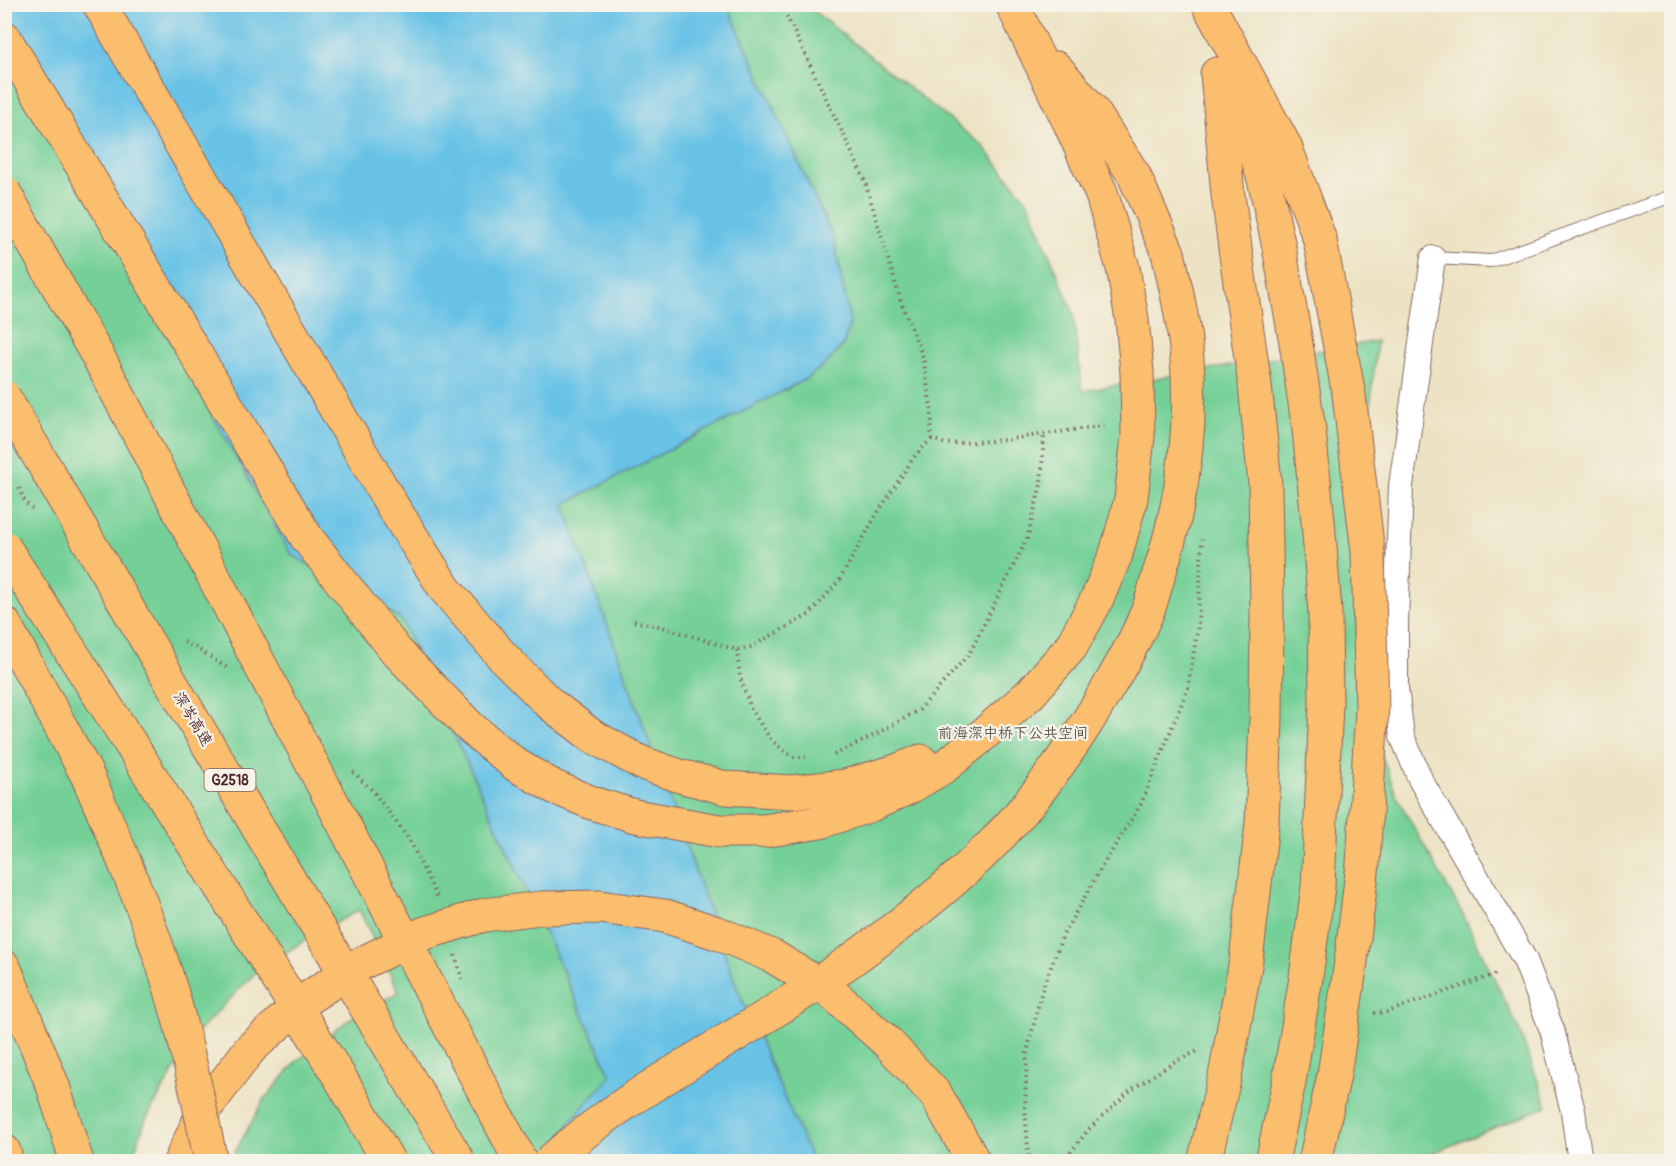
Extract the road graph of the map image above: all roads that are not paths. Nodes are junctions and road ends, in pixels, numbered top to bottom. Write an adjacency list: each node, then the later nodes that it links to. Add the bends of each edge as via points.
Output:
1 (99, 4): 11 (highway, via 393,507 445,589 549,703 592,736 642,763 726,788 792,792 845,786)
2 (1205, 4): 23 (highway, bridge, via 1255,385 1265,484 1268,609 1262,824 1246,960 1226,1071); 24 (highway, bridge, via 1264,179 1279,247 1310,441 1325,612 1326,703 1318,887 1291,1070); 25 (highway, bridge, via 1285,146 1320,240 1349,395 1368,552 1372,708 1363,864 1334,1075)
3 (1018, 17): 11 (highway, bridge, via 1102,195 1123,268 1137,372 1138,437 1131,499 1116,554 1096,601 1071,647 1030,693); 21 (highway, bridge, via 1092,110 1134,175 1168,253 1181,308 1189,410 1185,462 1176,514 1146,617 1094,712 1063,758 979,857 842,967 649,1087)
4 (4, 37): 11 (highway, via 307,538 397,652 470,727 516,765 554,787 635,816 719,831 764,831 820,822 872,805 944,767)
5 (4, 192): 20 (highway, bridge, via 101,362)
6 (1671, 196): 7 (lane, via 1491,261)
7 (1433, 258): 26 (street, via 1401,486 1396,688 1402,736 1421,781 1525,960 1552,1030 1573,1111)
8 (4, 397): 19 (highway, 深岑高速 / G2518, bridge)
9 (4, 547): 18 (highway, bridge, via 330,1061)
10 (4, 623): 17 (highway, bridge, via 87,776 128,869 163,963 192,1066)
11 (976, 741)
12 (4, 967): 15 (highway, via 53,1086)
13 (4, 1151): 14 (highway)
14 (7, 1161)
15 (77, 1161)
16 (180, 1161): 22 (highway, bridge, via 204,1110 250,1049 305,1000 360,964 422,934 484,915 540,908 600,907 665,916 720,934 774,957 831,992 888,1043 936,1095)
17 (211, 1161)
18 (389, 1161)
19 (459, 1161)
20 (521, 1161)
21 (549, 1161)
22 (974, 1161)
23 (1204, 1161)
24 (1272, 1161)
25 (1315, 1161)
26 (1580, 1161)

